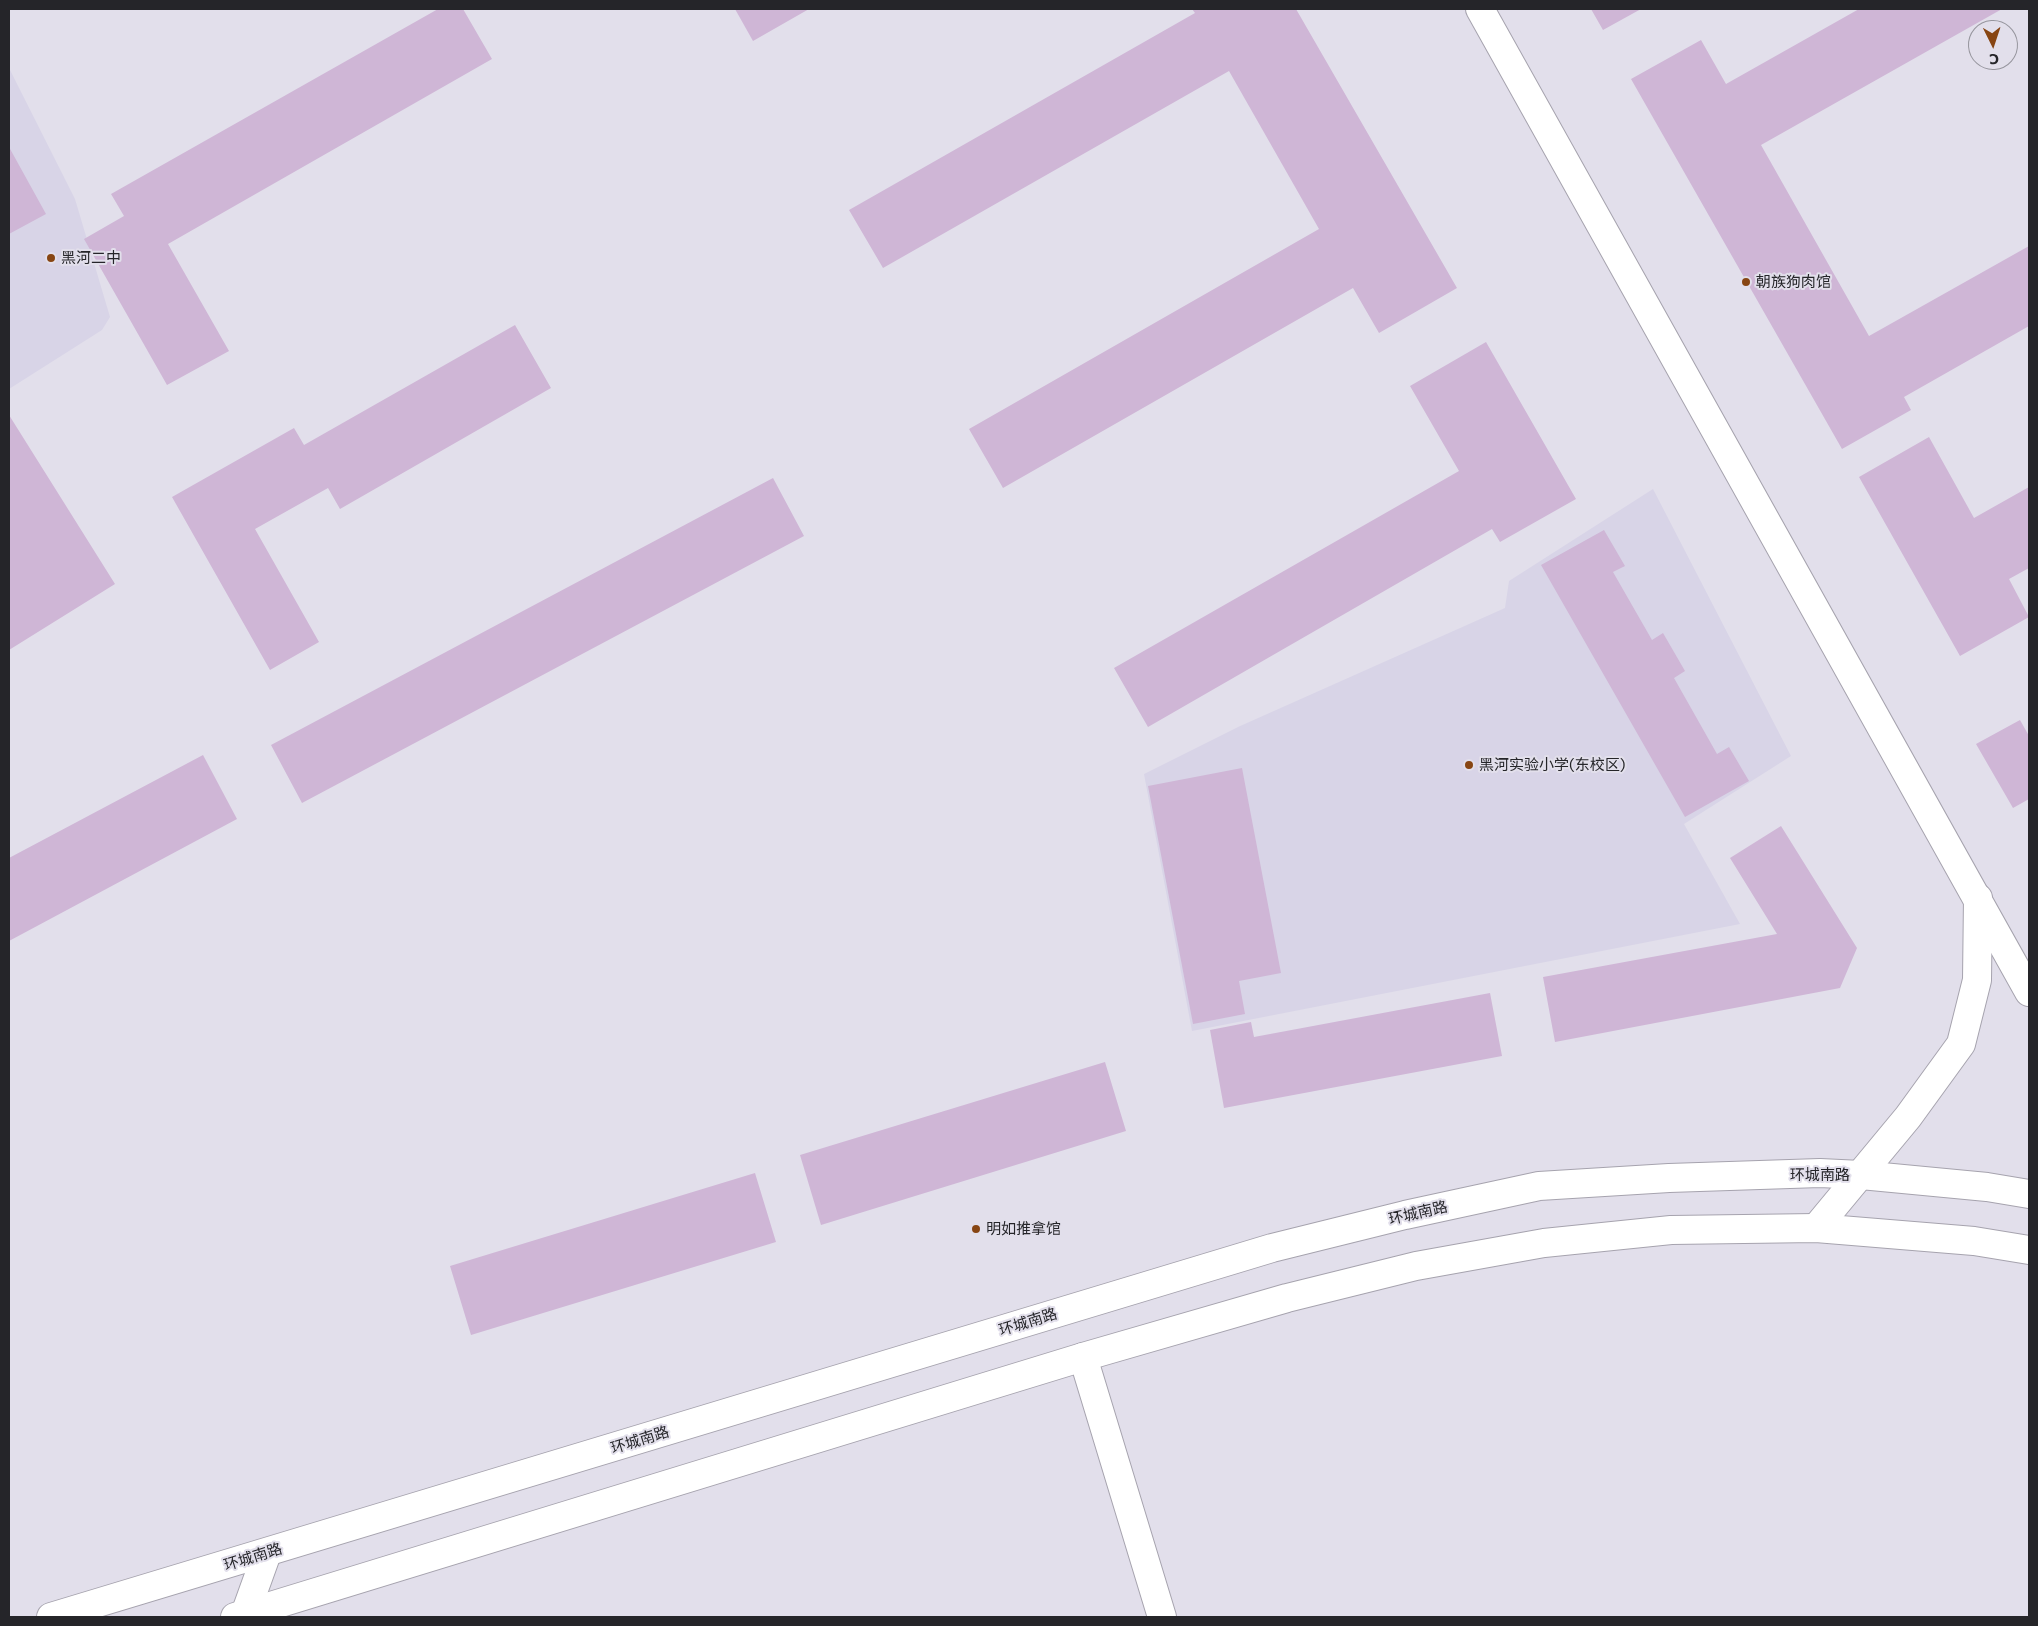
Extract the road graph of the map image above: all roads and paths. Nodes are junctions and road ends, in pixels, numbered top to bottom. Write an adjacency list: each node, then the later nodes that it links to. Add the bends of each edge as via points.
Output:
1 (1480, 9): 2 (main road)
2 (1978, 898): 3 (main road); 4 (main road, via 1977,980 1961,1044 1908,1117)
3 (2029, 992)
4 (1860, 1175): 5 (main road, 环城南路); 6 (main road); 9 (main road, 环城南路, via 1669,1178 1539,1186 1405,1215 1272,1248)
5 (2029, 1194)
6 (1816, 1228): 7 (main road, via 1974,1241); 8 (main road, via 1672,1230 1544,1243 1388,1272)
7 (2029, 1250)
8 (1083, 1357): 10 (main road); 12 (main road)
9 (267, 1553): 10 (main road); 11 (main road, 环城南路)
10 (242, 1616)
11 (51, 1617)
12 (1162, 1617)

